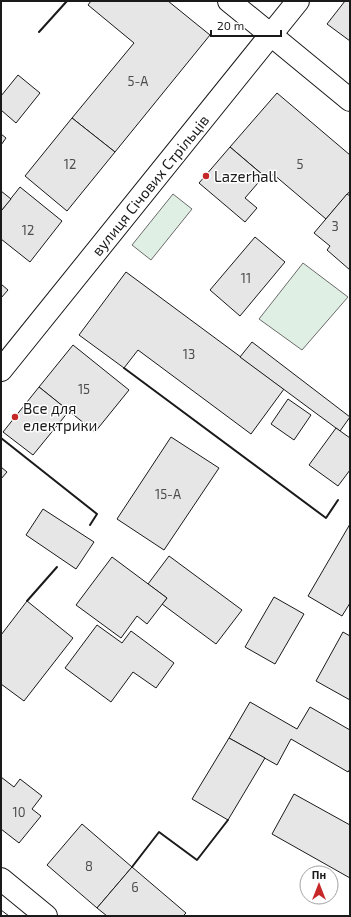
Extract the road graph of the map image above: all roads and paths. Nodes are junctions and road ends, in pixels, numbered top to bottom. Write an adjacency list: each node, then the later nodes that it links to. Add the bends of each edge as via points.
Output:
1 (229, 1): 3 (main road)
2 (298, 1): 3 (main road, вулиця Січових Стрільців)
3 (271, 35): 4 (main road); 5 (main road, вулиця Січових Стрільців)
4 (350, 100)
5 (1, 370)
6 (1, 880): 7 (main road)
7 (46, 916)

